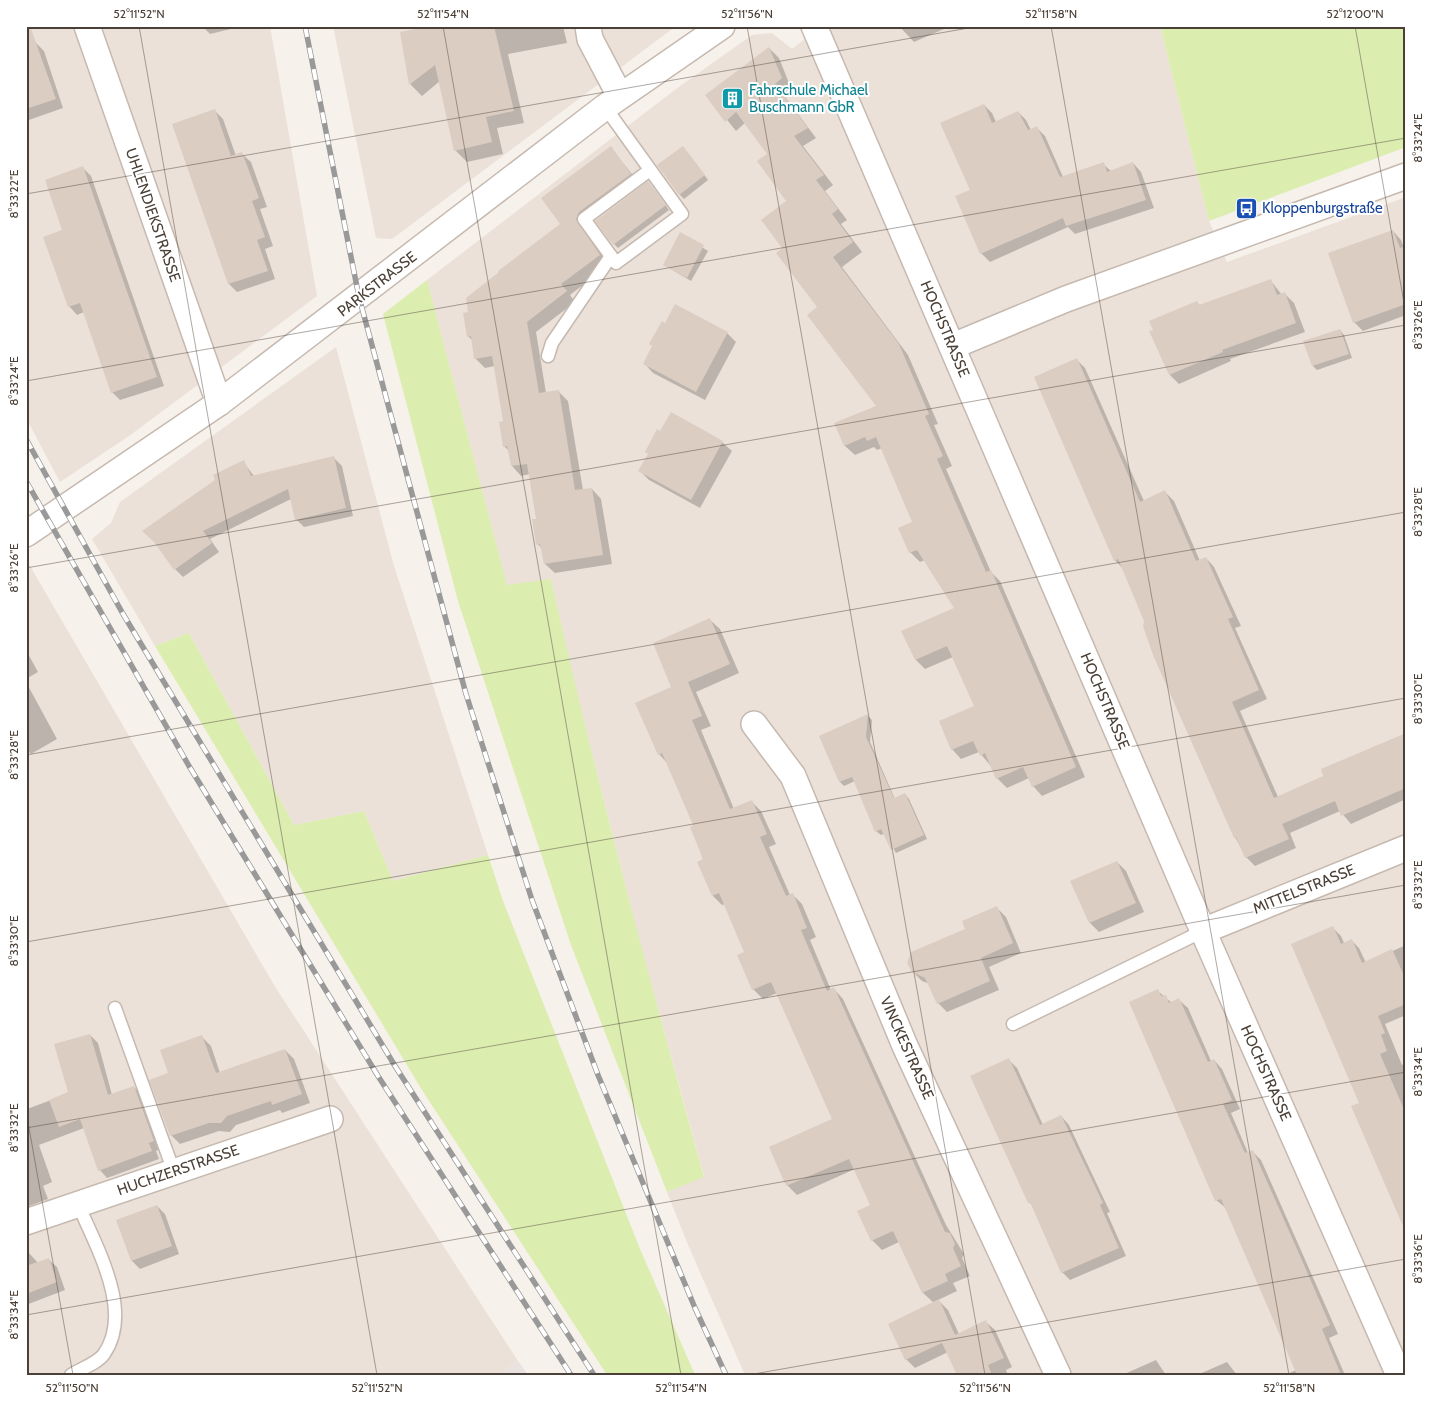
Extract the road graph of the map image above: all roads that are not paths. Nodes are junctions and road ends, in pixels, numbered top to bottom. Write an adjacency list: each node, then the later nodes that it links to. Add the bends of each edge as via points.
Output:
1 (88, 26): 11 (street, UHLENDIEKSTRASSE)
2 (588, 26): 5 (street)
3 (722, 26): 5 (street, PARKSTRASSE)
4 (814, 26): 9 (street, HOCHSTRASSE)
5 (612, 102): 6 (lane); 11 (street, PARKSTRASSE)
6 (650, 170): 8 (lane, via 584,219); 8 (lane, via 682,214 616,263)
7 (1406, 176): 9 (street, via 1066,298)
8 (611, 256): 10 (lane, via 552,344)
9 (953, 346): 15 (street, HOCHSTRASSE)
10 (548, 356)
11 (219, 403): 12 (street, PARKSTRASSE)
12 (26, 534)
13 (754, 724): 23 (street, VINCKESTRASSE, via 793,776 905,1046)
14 (1406, 848): 15 (street, MITTELSTRASSE)
15 (1203, 931): 17 (lane); 24 (street, HOCHSTRASSE)
16 (115, 1008): 19 (lane)
17 (1013, 1024)
18 (330, 1119): 19 (street, HUCHZERSTRASSE)
19 (174, 1172): 20 (street, HUCHZERSTRASSE)
20 (78, 1204): 21 (street, HUCHZERSTRASSE); 22 (lane, via 110,1279 116,1325 103,1355)
21 (26, 1222)
22 (71, 1375)
23 (1058, 1375)
24 (1399, 1375)

